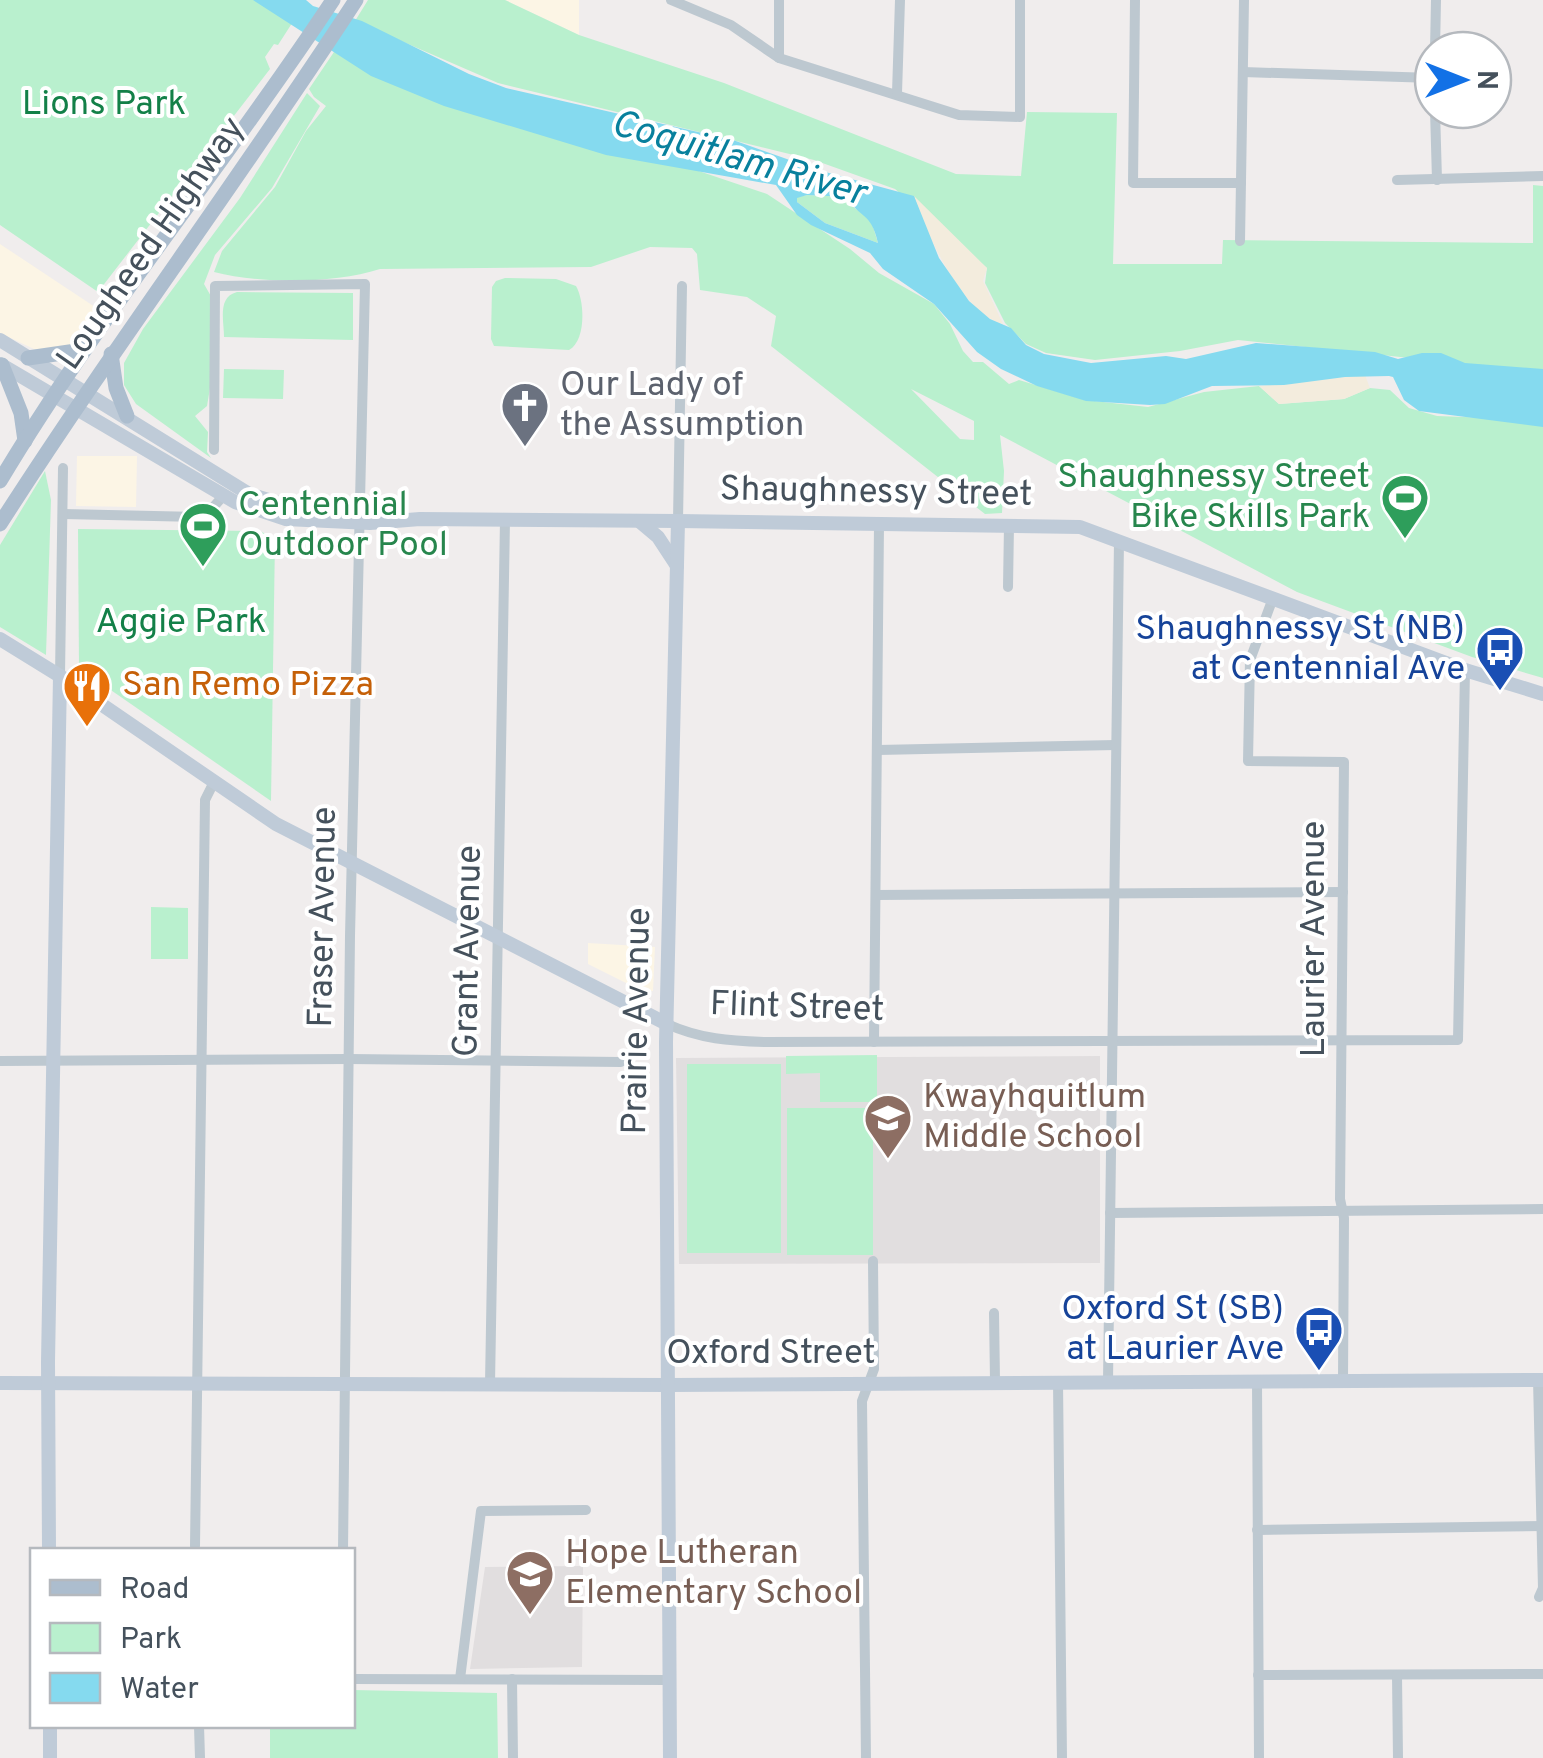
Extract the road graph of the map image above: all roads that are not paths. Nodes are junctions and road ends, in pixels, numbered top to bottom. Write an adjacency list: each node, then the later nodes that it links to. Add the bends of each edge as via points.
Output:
1 (334, 0): 23 (main road, Lougheed Highway)
2 (356, 0): 24 (main road, Lougheed Highway)
3 (671, 0): 11 (street, via 731,25)
4 (779, 0): 11 (street)
5 (900, 0): 14 (street)
6 (1020, 0): 14 (street, via 1020,117 958,115)
7 (1134, 0): 19 (street, via 1132,183)
8 (1244, 0): 12 (street)
9 (1436, 0): 10 (street)
10 (1435, 30)
11 (779, 58): 14 (street)
12 (1243, 72): 13 (street); 19 (street)
13 (1413, 77)
14 (897, 93)
15 (1435, 130): 18 (street)
16 (1543, 176): 18 (street)
17 (1398, 180): 18 (street)
18 (1436, 180)
19 (1241, 183): 20 (street)
20 (1240, 240)
21 (682, 286): 40 (street, Prairie Avenue)
22 (0, 340): 25 (main road, Shaughnessy Street)
23 (83, 350): 25 (main road); 27 (main road, Lougheed Highway)
24 (111, 354): 28 (main road, Lougheed Highway); 31 (main road)
25 (28, 358): 27 (main road, Shaughnessy Street)
26 (1, 365): 29 (main road, Shaughnessy Street); 32 (main road)
27 (63, 380): 28 (main road, Shaughnessy Street); 29 (main road, Lougheed Highway)
28 (85, 392): 30 (main road, Lougheed Highway); 31 (main road, Shaughnessy Street)
29 (52, 396): 30 (main road, Shaughnessy Street); 32 (main road, Lougheed Highway)
30 (74, 409): 36 (main road, Shaughnessy Street); 42 (main road, Lougheed Highway)
31 (127, 416): 38 (main road, Shaughnessy Street, via 261,500)
32 (25, 441): 35 (main road, Lougheed Highway)
33 (214, 450): 38 (street, Fraser Avenue, via 216,286 366,284)
34 (64, 468): 37 (street)
35 (0, 481)
36 (224, 495): 37 (street, via 198,517); 38 (main road, Shaughnessy Street, via 286,520)
37 (63, 514): 51 (street)
38 (359, 518): 39 (main road, Shaughnessy Street); 56 (street, Fraser Avenue)
39 (505, 520): 41 (main road, Shaughnessy Street); 60 (street, Grant Avenue)
40 (678, 520): 41 (main road, Shaughnessy Street); 43 (main road, Shaughnessy Street); 46 (main road, Prairie Avenue)
41 (640, 521): 46 (main road)
42 (0, 524)
43 (879, 524): 44 (main road, Shaughnessy Street); 54 (street)
44 (1008, 524): 45 (main road, Shaughnessy Street, via 1080,528); 47 (street)
45 (1119, 540): 48 (main road, Shaughnessy Street); 53 (street)
46 (677, 566): 61 (main road, Prairie Avenue)
47 (1008, 587)
48 (1273, 598): 50 (main road, Shaughnessy Street); 57 (street, Laurier Avenue, via 1250,660 1248,762 1344,762)
49 (0, 639): 51 (main road, Flint Street)
50 (1466, 670): 52 (main road, Shaughnessy Street); 62 (street, Flint Street, via 1458,1040)
51 (60, 676): 55 (main road, Flint Street); 68 (main road)
52 (1543, 694)
53 (1116, 745): 54 (street); 58 (street)
54 (878, 750): 59 (street)
55 (214, 782): 56 (main road, Flint Street); 65 (street, via 206,800)
56 (352, 863): 60 (main road, Flint Street); 66 (street, Fraser Avenue)
57 (1343, 892): 58 (street); 62 (street, Laurier Avenue)
58 (1115, 894): 59 (street); 64 (street)
59 (876, 895): 63 (street)
60 (497, 934): 61 (main road, Flint Street); 69 (street, Grant Avenue)
61 (667, 1024): 63 (street, Flint Street, via 718,1041); 88 (main road, Prairie Avenue)
62 (1342, 1040): 64 (street, Flint Street); 72 (street, Laurier Avenue)
63 (874, 1042): 64 (street, Flint Street)
64 (1113, 1043): 73 (street)
65 (201, 1058): 66 (street); 68 (street); 83 (street)
66 (348, 1058): 69 (street); 84 (street, Fraser Avenue)
67 (0, 1061): 68 (street)
68 (52, 1061): 82 (main road)
69 (494, 1061): 70 (street); 87 (street, Grant Avenue)
70 (621, 1062)
71 (1543, 1209): 72 (street)
72 (1342, 1210): 73 (street); 76 (street, Laurier Avenue)
73 (1110, 1213): 81 (street)
74 (873, 1261): 85 (street)
75 (994, 1312): 78 (street)
76 (1343, 1380): 77 (main road, Oxford Street); 79 (main road, Oxford Street)
77 (1541, 1380): 90 (street)
78 (995, 1381): 80 (main road, Oxford Street); 85 (main road, Oxford Street)
79 (1257, 1381): 81 (main road, Oxford Street); 91 (street)
80 (1058, 1382): 81 (main road, Oxford Street); 110 (street)
81 (1108, 1382)
82 (48, 1383): 83 (main road, Oxford Street); 86 (main road, Oxford Street); 93 (main road)
83 (195, 1383): 84 (main road, Oxford Street); 92 (street)
84 (342, 1383): 87 (main road, Oxford Street); 94 (street, Fraser Avenue)
85 (869, 1383): 88 (main road, Oxford Street); 109 (street, via 862,1401)
86 (0, 1384)
87 (490, 1384): 88 (main road, Oxford Street)
88 (668, 1384): 102 (main road, Prairie Avenue)
89 (586, 1510): 100 (street, via 481,1511)
90 (1542, 1526): 91 (street); 95 (street)
91 (1257, 1530): 98 (street)
92 (195, 1546)
93 (49, 1548)
94 (343, 1548)
95 (1539, 1597)
96 (1396, 1674): 97 (street); 98 (street); 112 (street)
97 (1543, 1674)
98 (1258, 1676): 111 (street)
99 (355, 1679): 100 (street)
100 (460, 1679): 101 (street)
101 (512, 1679): 102 (street); 107 (street)
102 (670, 1680): 108 (main road, Prairie Avenue)
103 (50, 1728): 105 (main road)
104 (199, 1728): 106 (street)
105 (50, 1758)
106 (200, 1758)
107 (513, 1758)
108 (670, 1758)
109 (866, 1758)
110 (1062, 1758)
111 (1259, 1758)
112 (1398, 1758)

